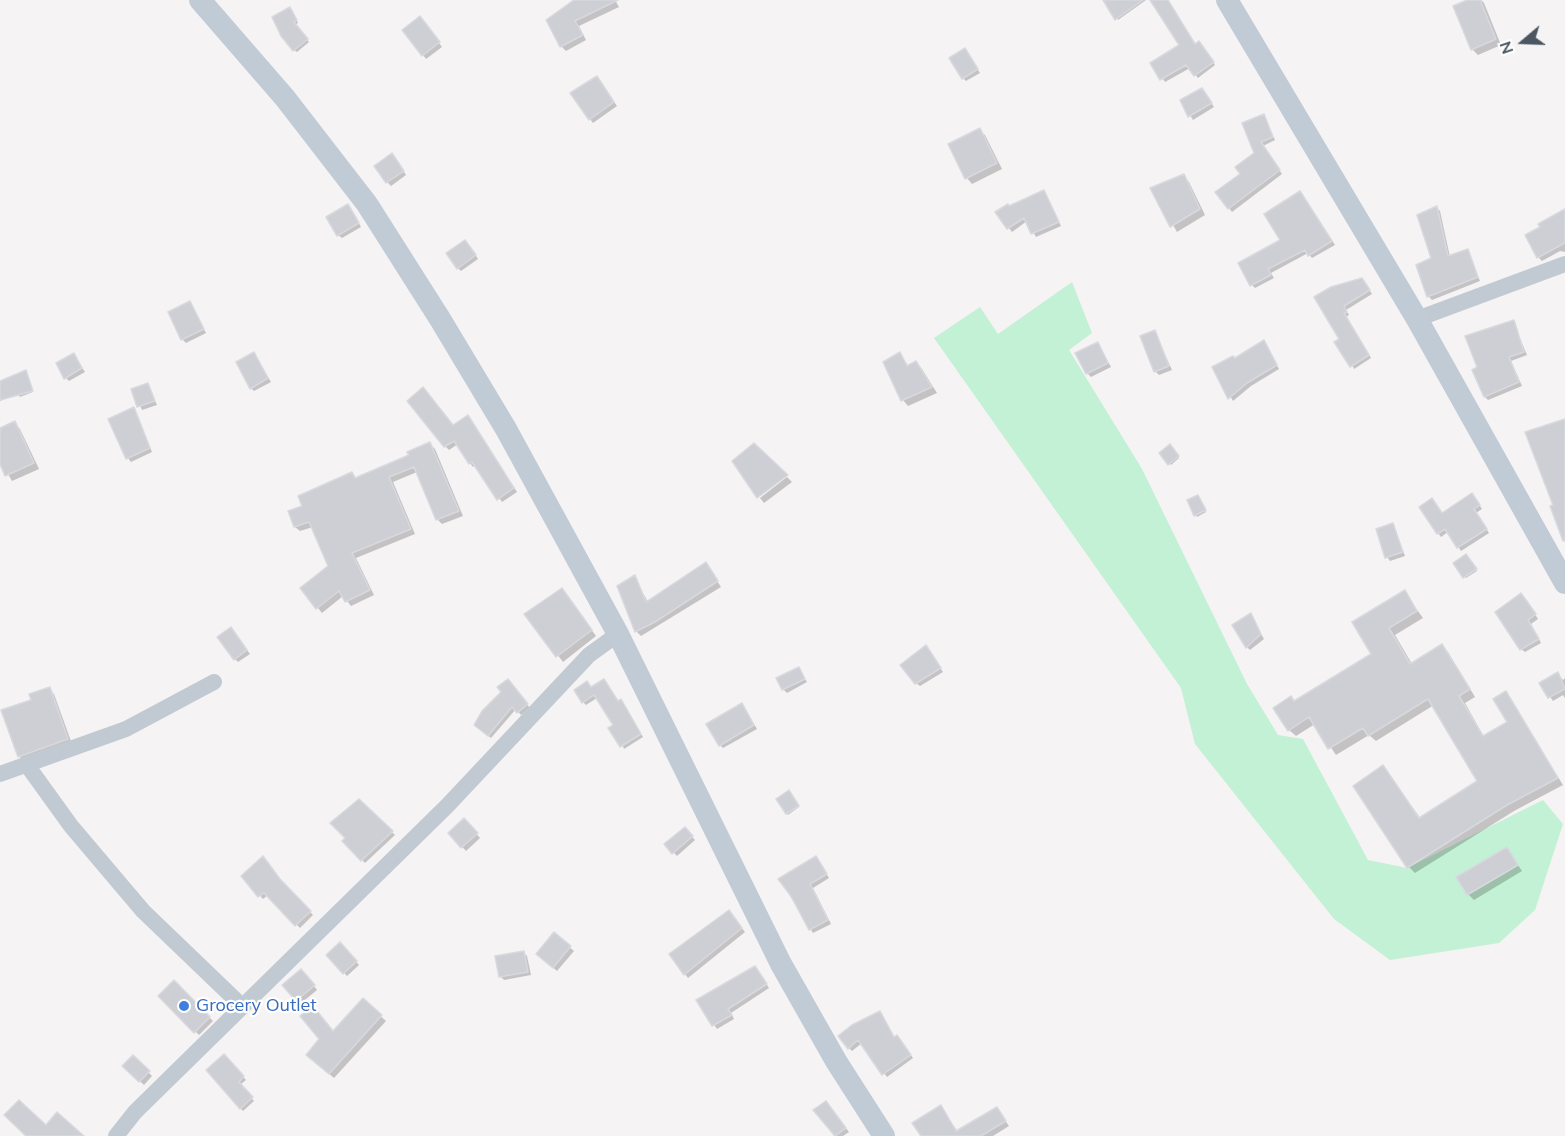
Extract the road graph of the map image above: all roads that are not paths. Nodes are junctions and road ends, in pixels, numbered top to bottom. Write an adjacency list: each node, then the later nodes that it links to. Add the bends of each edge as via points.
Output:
1 (200, 0): 6 (street, via 285,98 367,204 506,429)
2 (1227, 0): 4 (street)
3 (1565, 264): 4 (street)
4 (1417, 319): 5 (street)
5 (1565, 583)
6 (618, 634): 10 (street, via 589,655 447,806); 12 (street, via 781,964)
7 (214, 682): 8 (street, via 126,729)
8 (27, 765): 9 (street); 10 (street, via 71,826 143,911)
9 (0, 774)
10 (243, 1007): 11 (street, via 135,1112)
11 (116, 1136)
12 (884, 1136)

